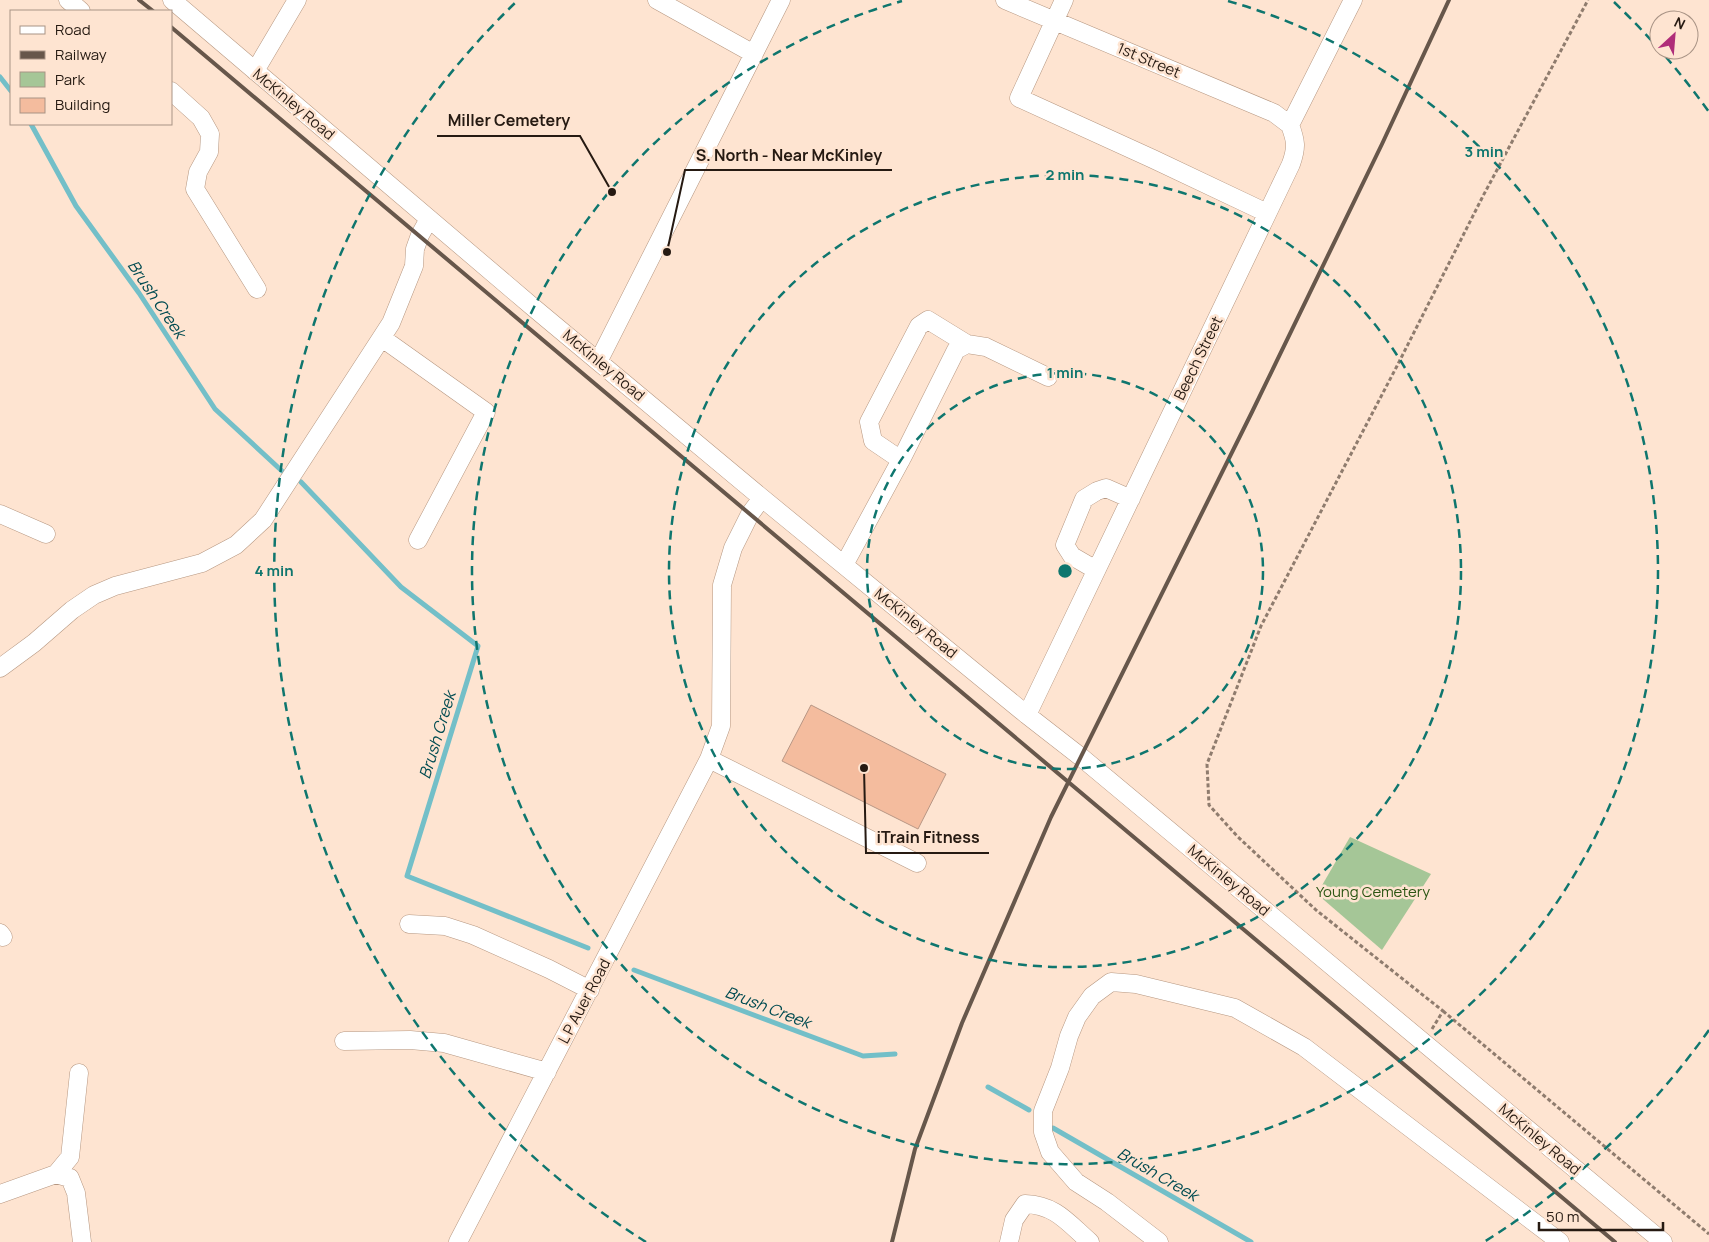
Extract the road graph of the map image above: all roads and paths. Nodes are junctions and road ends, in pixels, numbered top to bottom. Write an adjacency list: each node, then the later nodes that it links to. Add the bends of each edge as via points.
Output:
1 (68, 0): 10 (street)
2 (172, 0): 13 (street, McKinley Road)
3 (297, 0): 13 (street)
4 (657, 0): 12 (street)
5 (781, 0): 12 (street)
6 (1005, 0): 11 (street, 1st Street)
7 (1064, 0): 11 (street)
8 (1353, 0): 15 (street)
9 (1588, 0): 37 (path, via 1261,626 1208,764 1208,806 1316,910)
10 (80, 10)
11 (1053, 20): 15 (street, 1st Street, via 1274,113); 16 (street, via 1019,98)
12 (754, 54): 21 (street)
13 (255, 71): 17 (street, McKinley Road)
14 (172, 93): 18 (street, via 201,118 210,134 209,152 198,172 195,189)
15 (1290, 125): 16 (street, Beech Street, via 1296,149)
16 (1267, 213): 25 (street, Beech Street)
17 (429, 219): 19 (street, via 415,249 414,266 399,306); 21 (street, McKinley Road)
18 (257, 289)
19 (382, 338): 28 (street, via 486,412); 31 (street, via 263,520 236,546 202,563 115,586 94,595)
20 (967, 344): 22 (street, via 986,347); 23 (street, via 956,350); 23 (street, via 928,320 919,326 869,422 872,441)
21 (599, 360): 24 (street, McKinley Road)
22 (1048, 377)
23 (901, 460): 29 (street)
24 (762, 498): 29 (street, McKinley Road); 33 (street, L P Auer Road, via 733,548 722,585 721,726)
25 (1130, 499): 30 (street, Beech Street); 30 (street, via 1106,488 1084,498 1066,545 1072,556)
26 (0, 514): 27 (street)
27 (46, 534)
28 (418, 540)
29 (844, 565): 32 (street, McKinley Road)
30 (1096, 570): 32 (street, Beech Street)
31 (0, 668)
32 (1027, 715): 39 (street, McKinley Road)
33 (709, 759): 34 (street); 36 (street, L P Auer Road)
34 (916, 863)
35 (409, 924): 36 (street, via 445,926 473,935)
36 (590, 990): 40 (street, L P Auer Road)
37 (1443, 1012): 39 (path); 44 (path)
38 (344, 1041): 40 (street, via 444,1043)
39 (1424, 1042): 51 (street, McKinley Road)
40 (547, 1072): 46 (street, L P Auer Road)
41 (79, 1073): 42 (street, via 70,1157)
42 (56, 1174): 43 (street); 45 (street, via 70,1178 73,1185)
43 (0, 1194)
44 (1709, 1234)
45 (82, 1242)
46 (458, 1242)
47 (1009, 1242): 48 (street, via 1014,1220 1025,1204 1038,1204 1057,1212)
48 (1090, 1242)
49 (1159, 1242): 50 (street, via 1076,1182 1050,1152 1043,1132 1043,1111 1077,1017 1092,996 1110,982 1136,984 1235,1008 1304,1047)
50 (1560, 1242)
51 (1663, 1242)

